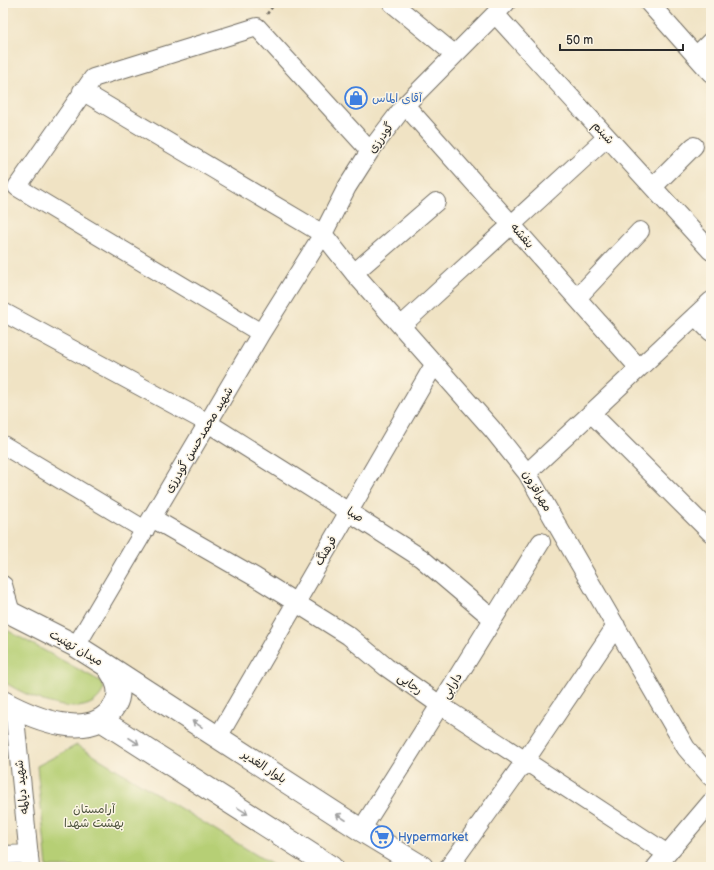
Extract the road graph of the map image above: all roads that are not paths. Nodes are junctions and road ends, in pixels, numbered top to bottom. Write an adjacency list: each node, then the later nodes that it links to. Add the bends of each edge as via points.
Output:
1 (392, 3): 5 (street)
2 (649, 3): 6 (street)
3 (501, 9): 5 (street, گودرزی); 10 (street, شبنم)
4 (711, 41): 6 (street)
5 (454, 54): 9 (street, گودرزی)
6 (696, 56): 7 (street)
7 (711, 73)
8 (82, 91): 12 (street, via 93,78 257,27); 17 (street); 26 (street, via 17,187)
9 (405, 105): 12 (street, گودرزی); 15 (street, بنفشه)
10 (607, 137): 13 (street, شبنم); 15 (street)
11 (694, 146): 13 (street)
12 (370, 151): 17 (street, گودرزی, via 347,187)
13 (653, 187): 18 (street, شبنم)
14 (436, 202): 19 (street)
15 (512, 224): 20 (street, بنفشه); 24 (street)
16 (640, 231): 20 (street)
17 (323, 234): 19 (street, مهرافزون); 26 (street, شهید محمدحسن گودرزی)
18 (711, 251)
19 (354, 273): 24 (street, مهرافزون)
20 (577, 298): 28 (street, بنفشه)
21 (711, 301): 23 (street)
22 (3, 312): 30 (street, صبا)
23 (695, 316): 25 (street); 28 (street)
24 (401, 326): 27 (street, مهرافزون)
25 (711, 332)
26 (261, 333): 30 (street, شهید محمدحسن گودرزی)
27 (434, 365): 32 (street, مهرافزون); 33 (street, فرهنگ)
28 (639, 368): 29 (street)
29 (591, 413): 32 (street); 35 (street)
30 (208, 424): 33 (street, صبا); 34 (street, شهید محمدحسن گودرزی)
31 (3, 445): 34 (street, رجایی)
32 (527, 473): 41 (street, مهرافزون)
33 (349, 512): 38 (street, فرهنگ); 40 (street, صبا, via 421,558)
34 (148, 524): 38 (street, رجایی, via 255,577); 42 (street, شهید محمدحسن گودرزی)
35 (711, 533)
36 (541, 542): 40 (street, دارابی)
37 (3, 585): 39 (street)
38 (296, 603): 45 (street, رجایی, via 349,636 386,667); 47 (street, فرهنگ)
39 (7, 611): 42 (main road, میدان تهنیت)
40 (493, 619): 45 (street, دارابی)
41 (616, 626): 48 (street); 49 (street, مهرافزون, via 686,748)
42 (76, 646): 43 (main road, میدان تهنیت)
43 (106, 665): 46 (main road, میدان تهنیت, via 117,682 119,693 113,709); 47 (main road, بلوار الغدیر, one-way to 43)
44 (9, 705): 46 (main road, via 44,720 62,724 79,725); 53 (street, شهید دیالمه)
45 (440, 705): 48 (street, رجایی); 51 (street, دارابی)
46 (101, 720): 55 (main road, one-way to 55)
47 (218, 738): 51 (main road, بلوار الغدیر, one-way to 47)
48 (524, 761): 54 (street, رجایی); 57 (street)
49 (711, 777)
50 (711, 802): 54 (street)
51 (361, 830): 56 (main road, بلوار الغدیر)
52 (3, 855): 53 (street)
53 (30, 860)
54 (661, 860)
55 (324, 865)
56 (422, 867)
57 (449, 867)

